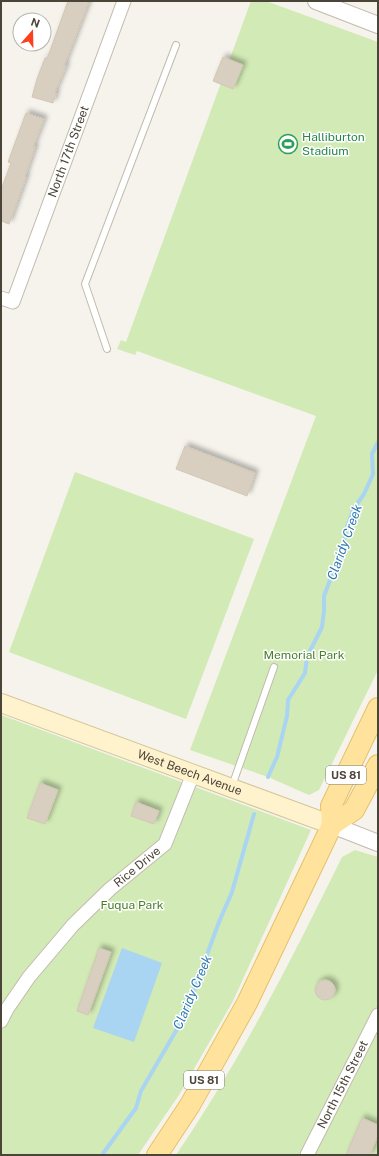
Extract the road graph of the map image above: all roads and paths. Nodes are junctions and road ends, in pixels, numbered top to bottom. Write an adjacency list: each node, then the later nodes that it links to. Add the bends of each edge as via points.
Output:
1 (124, 1): 5 (street, North 17th Street)
2 (316, 1): 3 (street)
3 (378, 25)
4 (176, 45): 6 (lane, via 85,284)
5 (7, 300)
6 (106, 349)
7 (274, 667): 12 (lane)
8 (1, 703): 11 (main road, West Beech Avenue)
9 (378, 708): 13 (main road, US 81)
10 (378, 765): 13 (main road, US 81, via 354,810)
11 (193, 774): 12 (main road, West Beech Avenue); 16 (street, Rice Drive, via 165,844 110,889 73,925 29,977)
12 (231, 788): 13 (main road, West Beech Avenue)
13 (331, 815): 14 (street, West Beech Avenue); 17 (main road, US 81, via 247,1003 190,1105)
14 (378, 843)
15 (378, 1015): 18 (street, North 15th Street)
16 (1, 1021)
17 (157, 1155)
18 (307, 1155)

